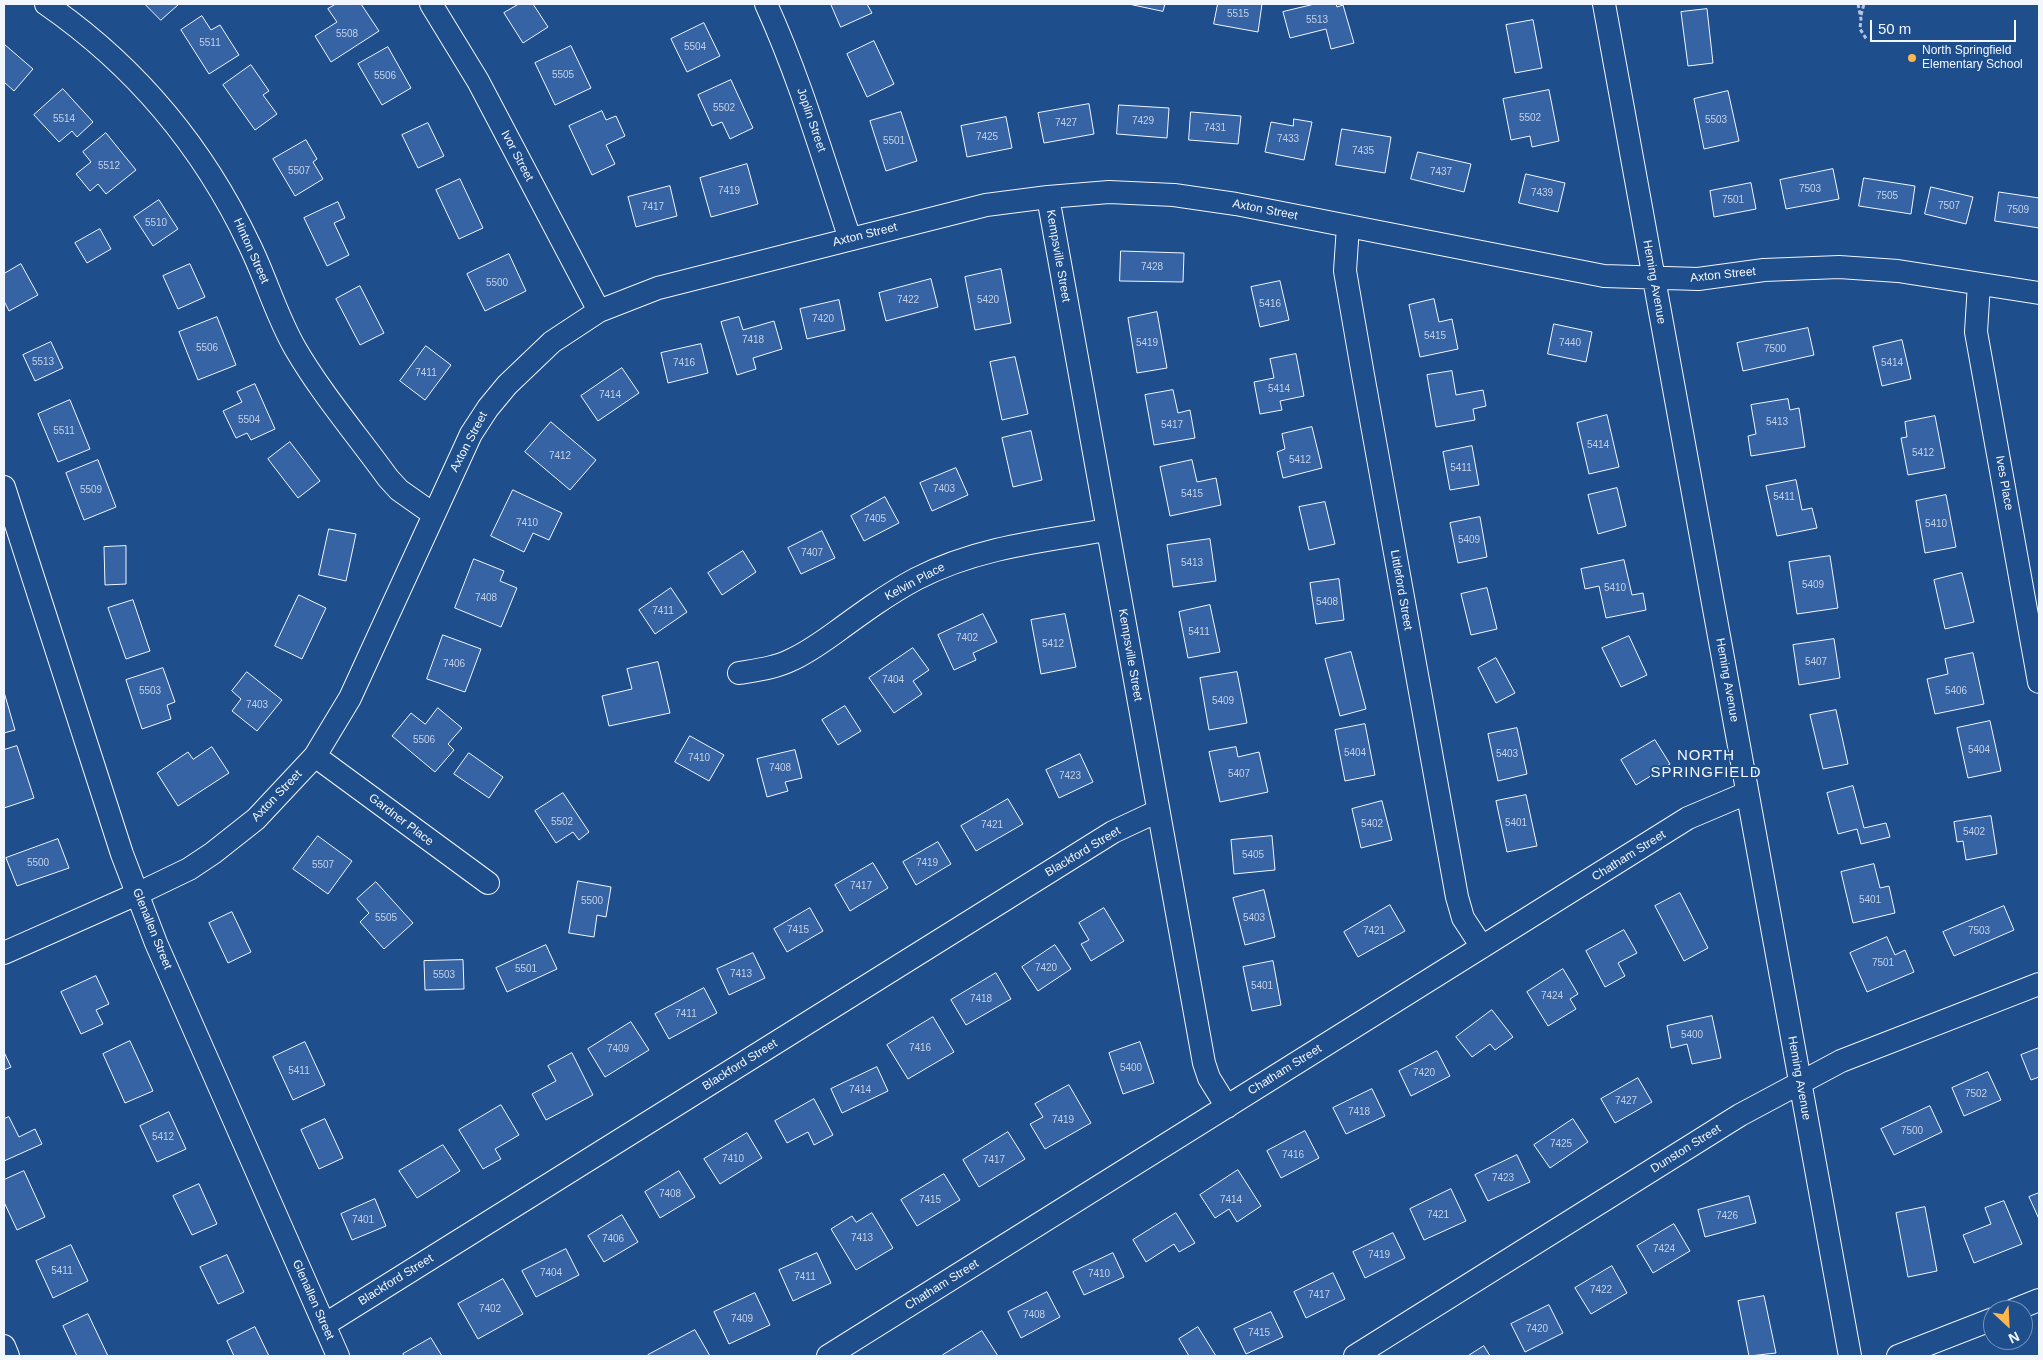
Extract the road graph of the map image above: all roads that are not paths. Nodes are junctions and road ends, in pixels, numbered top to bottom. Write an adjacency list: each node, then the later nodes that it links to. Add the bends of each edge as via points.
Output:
1 (46, 4): 13 (street, Hinton Street, via 73,22 117,60 158,103 196,151 229,203 282,323 308,368 388,478)
2 (431, 4): 11 (street, Ivor Street, via 478,81)
3 (766, 4): 7 (street, Joplin Street, via 814,125)
4 (1604, 4): 8 (street, Heming Avenue)
5 (1048, 197): 6 (street, Axton Street, via 1110,192 1174,195); 7 (street, Axton Street, via 986,205); 14 (street, Kempsville Street)
6 (1348, 226): 8 (street, Axton Street, via 1585,274); 22 (street, Littleford Street, via 1347,280 1457,897 1464,918)
7 (850, 239): 11 (street, Axton Street, via 658,288)
8 (1653, 278): 9 (street, Axton Street, via 1698,279 1764,270 1839,268 1898,272); 18 (street, Heming Avenue)
9 (1979, 284): 10 (street, Axton Street); 16 (street, Ives Place, via 1976,332)
10 (2039, 293)
11 (599, 311): 13 (street, Axton Street, via 542,350 506,384 471,434)
12 (4, 486): 21 (street, Glenallen Street)
13 (433, 514): 17 (street, Axton Street, via 350,698)
14 (1107, 530): 15 (street, Kelvin Place, via 995,549 958,561 886,597 792,660); 19 (street, Kempsville Street)
15 (739, 673)
16 (2039, 682)
17 (315, 756): 20 (street, Gardner Place); 21 (street, Axton Street, via 256,819 213,853 189,869)
18 (1747, 793): 22 (street, Chatham Street, via 1688,818); 25 (street, Heming Avenue)
19 (1158, 811): 26 (street, Kempsville Street, via 1204,1063 1209,1078); 28 (street, Blackford Street, via 1113,832)
20 (488, 883)
21 (137, 894): 23 (street, Axton Street); 28 (street, Glenallen Street)
22 (1482, 947): 26 (street, Chatham Street)
23 (4, 953)
24 (2039, 984): 25 (street, Dunston Street, via 1841,1061)
25 (1800, 1084): 33 (street, Dunston Street, via 1740,1115); 34 (street, Heming Avenue)
26 (1227, 1107): 32 (street, Chatham Street)
27 (1983, 1323): 35 (street)
28 (324, 1325): 31 (street, Glenallen Street)
29 (4, 1346): 30 (street)
30 (8, 1356)
31 (338, 1356)
32 (828, 1356)
33 (1355, 1356)
34 (1850, 1356)
35 (1898, 1356)

